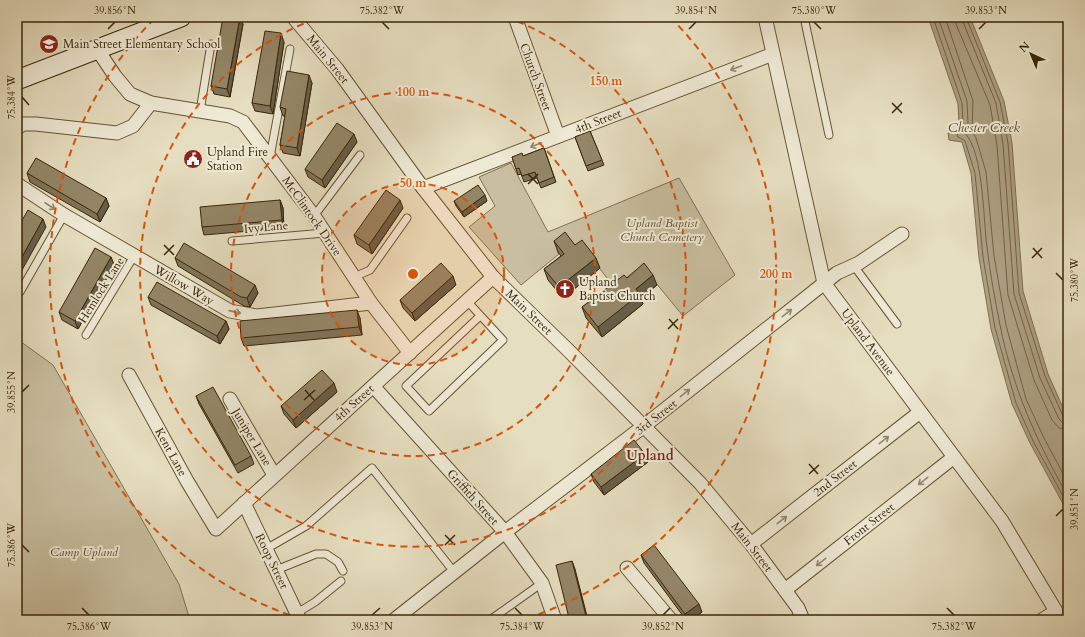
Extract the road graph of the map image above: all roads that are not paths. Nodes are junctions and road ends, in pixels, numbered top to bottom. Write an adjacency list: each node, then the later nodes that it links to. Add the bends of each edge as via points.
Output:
1 (181, 17): 7 (street)
2 (293, 17): 19 (street, Main Street, via 338,68)
3 (515, 17): 15 (street, Church Street)
4 (765, 17): 9 (street, Upland Avenue)
5 (804, 17): 14 (lane)
6 (211, 44): 12 (lane)
7 (97, 49): 10 (street); 11 (street, McClintock Drive, via 130,94)
8 (290, 49): 17 (lane)
9 (773, 54): 15 (street, 4th Street, one-way to 15); 30 (street, Upland Avenue)
10 (17, 80)
11 (152, 103): 12 (street, McClintock Drive); 13 (street, via 133,126 117,133 36,124 24,124)
12 (200, 111): 17 (street, McClintock Drive, via 240,120 248,126)
13 (17, 128)
14 (829, 135)
15 (558, 136): 19 (street, 4th Street, one-way to 19)
16 (360, 155): 21 (lane)
17 (270, 157): 21 (street, McClintock Drive)
18 (17, 184): 20 (street, Willow Way, one-way to 20)
19 (422, 188): 29 (street, Main Street)
20 (64, 215): 26 (street, Willow Way); 31 (lane)
21 (314, 216): 23 (street, McClintock Drive)
22 (407, 218): 28 (lane, via 370,270)
23 (325, 233): 25 (lane, Ivy Lane); 28 (street, McClintock Drive)
24 (902, 234): 27 (street, 3rd Street)
25 (232, 241)
26 (134, 256): 33 (street, Willow Way, one-way to 33, via 230,311 257,316); 36 (lane, Hemlock Lane)
27 (854, 266): 30 (street, 3rd Street, via 837,273); 35 (lane)
28 (354, 277): 33 (street, McClintock Drive)
29 (493, 278): 32 (street, 4th Street); 42 (street, Main Street)
30 (824, 283): 41 (street, Upland Avenue); 42 (street, 3rd Street, one-way to 30)
31 (20, 292)
32 (467, 302): 34 (lane); 37 (street, 4th Street)
33 (371, 303): 37 (street, McClintock Drive)
34 (480, 316): 34 (lane, via 503,340 429,411 406,386)
35 (897, 324)
36 (86, 335)
37 (410, 353): 39 (street, 4th Street)
38 (129, 375): 46 (street, Kent Lane, via 187,482)
39 (373, 386): 44 (street, 4th Street); 47 (street, Griffith Street)
40 (230, 399): 44 (street, Juniper Lane)
41 (920, 412): 43 (street, Upland Avenue); 48 (street, 2nd Street, one-way to 41)
42 (644, 426): 47 (street, 3rd Street); 48 (street, Main Street, via 700,483)
43 (954, 457): 56 (street, Front Street, one-way to 56); 63 (street, Upland Avenue, via 1002,521 1056,611)
44 (274, 475): 45 (street, 4th Street)
45 (244, 503): 46 (street, 4th Street); 49 (street, Roop Street)
46 (216, 529)
47 (504, 532): 53 (street, 3rd Street); 55 (street, Griffith Street)
48 (751, 544): 56 (street, Main Street)
49 (266, 549): 51 (street, Roop Street); 53 (lane, via 306,526 372,468)
50 (627, 568): 61 (street)
51 (276, 570): 52 (lane, via 316,554 326,554 338,562); 57 (street, Roop Street)
52 (343, 571)
53 (454, 572): 58 (street, 3rd Street)
54 (341, 581): 57 (lane)
55 (542, 583): 59 (lane); 60 (street, Griffith Street)
56 (785, 590): 62 (street, Main Street)
57 (298, 617)
58 (394, 620)
59 (490, 620)
60 (555, 620)
61 (671, 620)
62 (803, 620)
63 (1042, 620)

